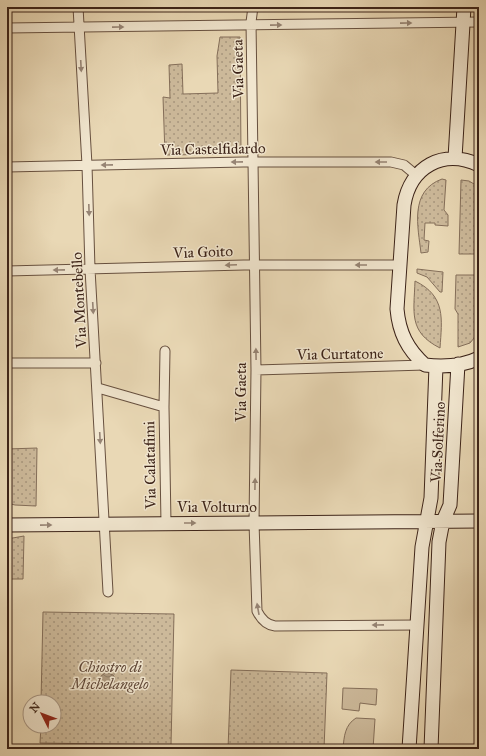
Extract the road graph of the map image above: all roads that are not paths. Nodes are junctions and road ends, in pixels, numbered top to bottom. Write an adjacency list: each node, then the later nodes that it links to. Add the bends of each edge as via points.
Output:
1 (78, 7): 7 (street, Via Montebello)
2 (253, 7): 6 (street, Via Gaeta)
3 (464, 7): 4 (street)
4 (463, 22): 5 (street); 6 (street, one-way to 4); 9 (street)
5 (479, 22)
6 (251, 25): 7 (street, one-way to 6); 10 (street, Via Gaeta)
7 (79, 27): 8 (street); 11 (street, Via Montebello, one-way to 11)
8 (7, 28)
9 (455, 158): 12 (street); 14 (street, via 434,163)
10 (253, 162): 11 (street, Via Castelfidardo, one-way to 11); 14 (street, Via Castelfidardo, one-way to 10, via 404,165 391,162); 15 (street, Via Gaeta)
11 (87, 165): 13 (street, Via Castelfidardo); 17 (street, Via Montebello, one-way to 17)
12 (479, 165)
13 (7, 167)
14 (416, 175): 16 (street, via 405,198)
15 (254, 265): 16 (street, Via Goito, one-way to 15); 17 (street, Via Goito, one-way to 17); 25 (street, Via Gaeta, one-way to 15)
16 (400, 265): 24 (street, via 397,308 401,331 410,350)
17 (90, 269): 18 (street, Via Goito, one-way to 18); 22 (street, Via Montebello, one-way to 22)
18 (7, 271)
19 (164, 351): 27 (street, Via Calatafimi)
20 (479, 358): 23 (street)
21 (7, 363): 22 (street)
22 (96, 363): 26 (street, Via Montebello)
23 (458, 364): 24 (street); 29 (street, Via Solferino, via 450,505)
24 (430, 365): 25 (street, Via Curtatone); 28 (street, Via Solferino, via 431,498)
25 (256, 370): 32 (street, Via Gaeta, one-way to 25)
26 (98, 388): 27 (street, Via Calatafimi); 33 (street, Via Montebello, one-way to 33)
27 (164, 406): 31 (street, Via Calatafimi)
28 (427, 521): 29 (street, Via Volturno); 32 (street, Via Volturno); 36 (street, Via Solferino, via 422,547)
29 (443, 521): 30 (street, Via Volturno); 38 (street, Via Solferino, via 439,542)
30 (479, 521)
31 (166, 523): 32 (street, Via Volturno, one-way to 32); 33 (street, Via Volturno)
32 (254, 523): 36 (street, Via Gaeta, one-way to 32, via 268,624 259,616 257,608)
33 (105, 524): 34 (street, Via Volturno, one-way to 33); 35 (street, Via Montebello)
34 (7, 525)
35 (108, 592)
36 (417, 625): 37 (street, Via Solferino)
37 (409, 749)
38 (431, 749)

